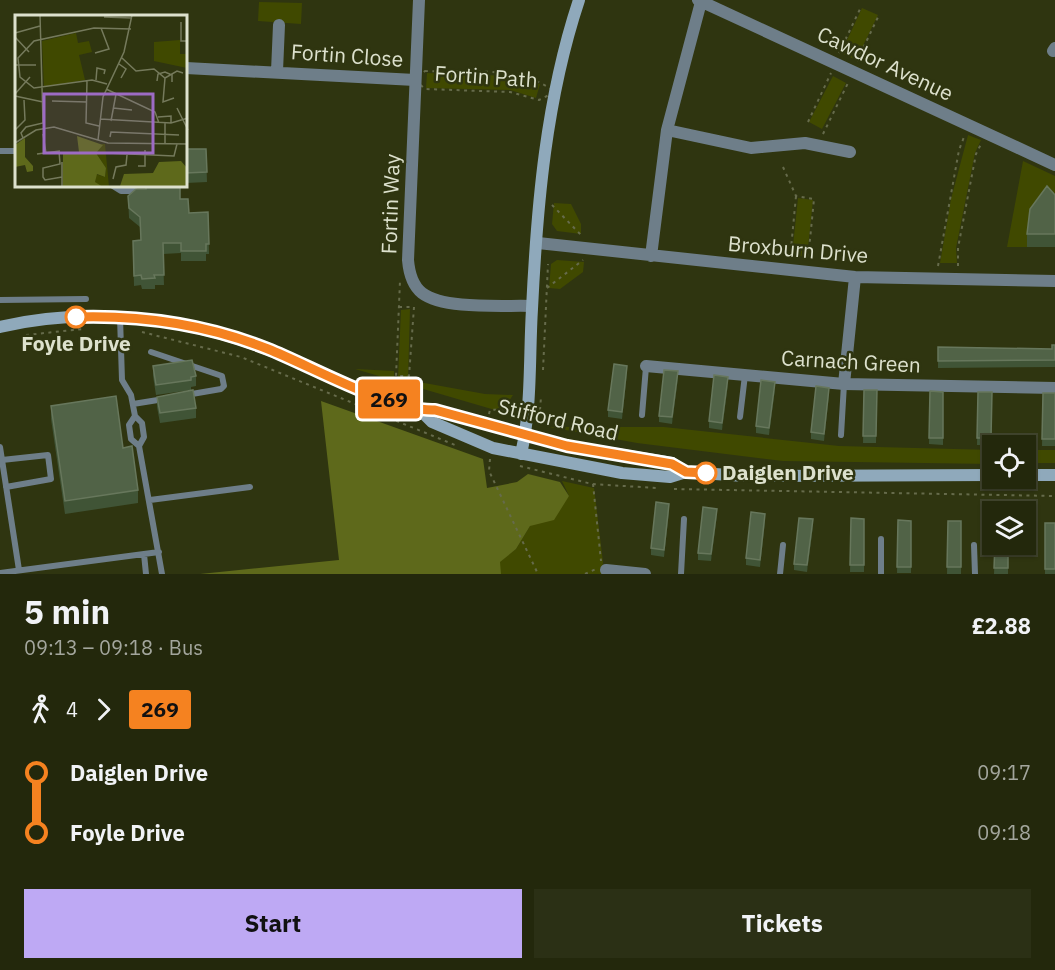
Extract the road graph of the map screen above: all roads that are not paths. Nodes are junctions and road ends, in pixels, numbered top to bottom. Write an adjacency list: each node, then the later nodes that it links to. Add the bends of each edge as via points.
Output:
1 (419, 0): 7 (street, Fortin Way)
2 (579, 0): 13 (main road, via 555,92 541,181)
3 (699, 1): 8 (street); 10 (street, Cawdor Avenue)
4 (279, 25): 6 (street, Fortin Close)
5 (188, 68): 6 (street, Fortin Close)
6 (277, 71): 7 (street, Fortin Close)
7 (415, 80): 19 (street, Fortin Way, via 410,276 420,292 433,299)
8 (667, 130): 9 (street, via 751,148 805,143); 14 (street)
9 (850, 152)
10 (1055, 165)
11 (116, 188): 12 (lane)
12 (135, 191)
13 (538, 243): 14 (street, Broxburn Drive); 19 (main road)
14 (651, 256): 15 (street, Broxburn Drive)
15 (855, 277): 16 (street, Broxburn Drive); 25 (street)
16 (1055, 280)
17 (86, 299): 18 (lane)
18 (0, 300)
19 (532, 306): 32 (main road)
20 (120, 317): 21 (main road, Stifford Road, via 76,317); 27 (lane, via 122,380); 28 (main road, Stifford Road, via 240,339)
21 (0, 327)
22 (151, 352): 27 (lane, via 218,373 224,386 217,391)
23 (646, 366): 24 (street, Carnach Green); 29 (lane)
24 (745, 375): 25 (street, Carnach Green); 31 (lane)
25 (844, 384): 26 (street, Carnach Green); 33 (lane)
26 (1055, 387)
27 (133, 404): 30 (lane)
28 (420, 411): 32 (main road, Stifford Road, via 435,410); 36 (main road, Stifford Road, via 432,422 461,435)
29 (642, 415)
30 (135, 416): 34 (lane, via 142,423 144,437); 34 (lane, via 129,425 130,439)
31 (740, 417)
32 (526, 435): 36 (main road); 38 (main road, Stifford Road, via 672,464)
33 (841, 435)
34 (139, 446): 44 (lane)
35 (0, 447): 37 (lane)
36 (522, 454): 38 (main road, Stifford Road, via 632,474 670,477)
37 (2, 459): 42 (lane); 42 (lane, via 48,455 51,479)
38 (686, 472): 39 (main road, Stifford Road, via 744,476)
39 (982, 475)
40 (1036, 475): 41 (main road)
41 (1055, 475)
42 (6, 487): 52 (lane)
43 (250, 487): 44 (lane)
44 (150, 500): 49 (lane)
45 (684, 519): 57 (lane)
46 (881, 538): 59 (lane)
47 (783, 544): 58 (lane)
48 (974, 545): 60 (lane)
49 (159, 552): 50 (lane); 55 (lane)
50 (144, 554): 52 (lane); 54 (lane)
51 (604, 568): 56 (street)
52 (19, 570): 53 (lane)
53 (0, 573)
54 (146, 574)
55 (162, 574)
56 (645, 574)
57 (681, 574)
58 (780, 574)
59 (881, 574)
60 (975, 574)

